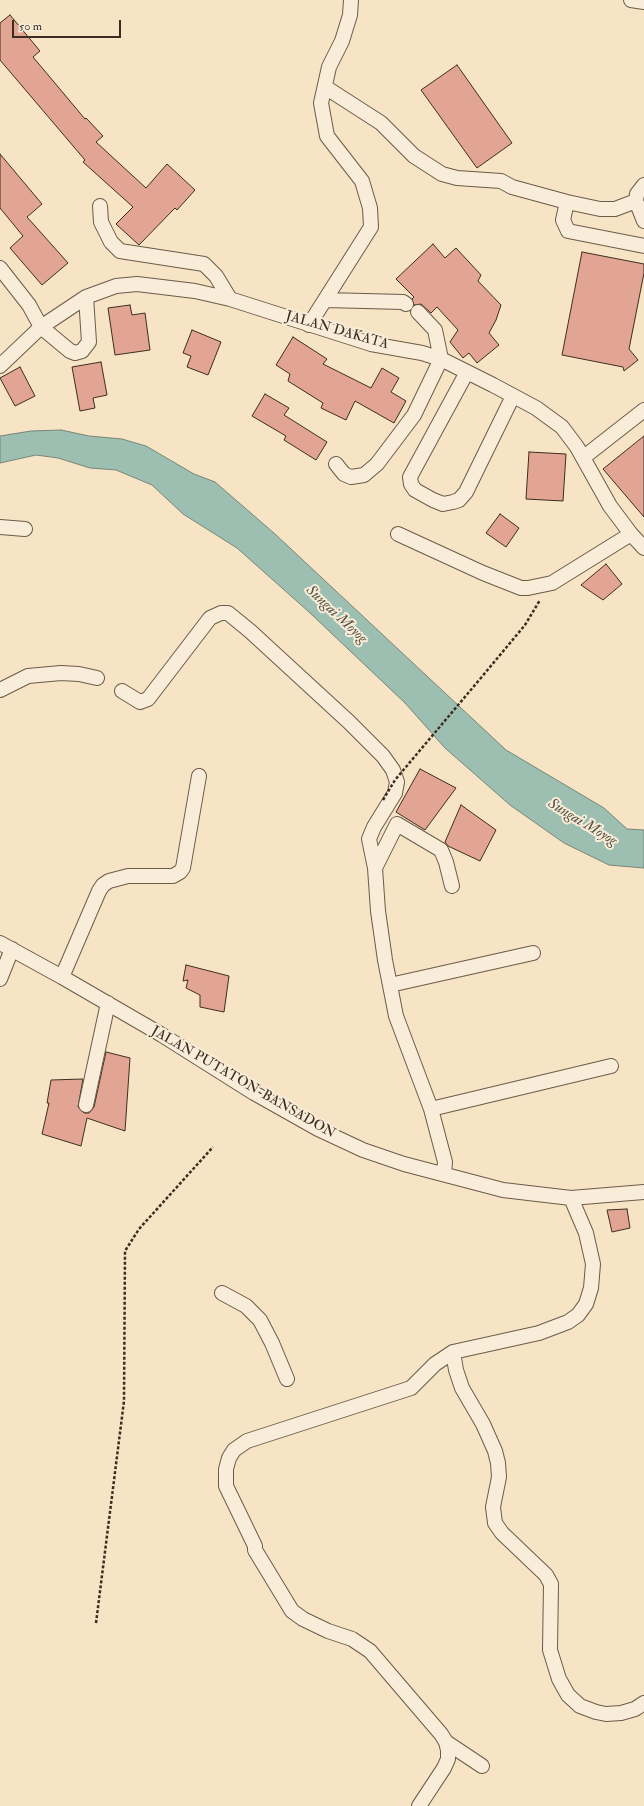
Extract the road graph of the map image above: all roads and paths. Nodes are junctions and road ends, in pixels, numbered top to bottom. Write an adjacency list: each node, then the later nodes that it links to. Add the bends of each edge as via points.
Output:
1 (351, 0): 4 (street, via 350,15 342,41 329,67)
2 (631, 0): 3 (street)
3 (644, 2)
4 (325, 87): 7 (street, via 381,123 414,156 442,174 457,178 501,181 512,187); 14 (street, via 321,103 327,136 362,181 370,208 371,228)
5 (644, 184): 6 (street, via 637,194)
6 (636, 201): 7 (street, via 615,209 600,209); 9 (street)
7 (567, 202): 10 (street, via 563,220 568,231)
8 (100, 206): 13 (street, via 101,222 111,242 120,251 204,264 216,276)
9 (644, 220)
10 (644, 246)
11 (0, 268): 18 (street, via 29,305)
12 (86, 297): 13 (street, JALAN DAKATA, via 111,288 137,284 195,291); 18 (street, JALAN DAKATA); 18 (street, via 89,342 82,351 75,353)
13 (230, 299): 17 (street, JALAN DAKATA)
14 (326, 300): 15 (street); 17 (street)
15 (406, 304)
16 (418, 312): 19 (street, via 435,330)
17 (309, 324): 19 (street, JALAN DAKATA, via 371,344)
18 (41, 327): 20 (street, JALAN DAKATA)
19 (441, 359): 21 (street, JALAN DAKATA); 25 (street, via 414,415 377,464 364,475 351,477 344,474)
20 (0, 366)
21 (466, 372): 22 (street, JALAN DAKATA); 22 (street, via 410,477 415,490 433,500 443,504 453,502 459,500 466,492)
22 (513, 396): 24 (street, JALAN DAKATA, via 536,408 562,427)
23 (644, 410): 24 (street)
24 (584, 458): 29 (street, JALAN DAKATA, via 610,506)
25 (336, 464)
26 (0, 527): 27 (street)
27 (25, 529)
28 (398, 534): 31 (street, via 516,586 528,588)
29 (631, 534): 30 (street, JALAN DAKATA); 31 (street)
30 (644, 548)
31 (552, 583): 36 (path, bridge, via 525,625 395,780)
32 (97, 678): 33 (street, via 61,673 28,676)
33 (0, 690)
34 (122, 691): 37 (street, via 140,702 148,699 210,618 228,613 349,722 383,756 393,770 397,782 395,793 368,839)
35 (199, 776): 41 (street, via 183,868 173,876 128,876 109,881 103,886)
36 (383, 800)
37 (375, 868): 38 (street, via 397,824 441,850); 43 (street, via 378,911)
38 (452, 886)
39 (6, 946): 41 (street, JALAN PUTATON-BANSADON); 42 (street)
40 (533, 952): 43 (street)
41 (62, 977): 44 (street, JALAN PUTATON-BANSADON)
42 (0, 979)
43 (390, 985): 47 (street, via 396,1016)
44 (108, 1003): 46 (street); 49 (street, JALAN PUTATON-BANSADON, via 318,1129 363,1150)
45 (611, 1066): 47 (street)
46 (86, 1105)
47 (431, 1109): 49 (street, via 445,1162)
48 (213, 1147): 55 (path, via 139,1228 125,1251 124,1401)
49 (444, 1174): 51 (street, JALAN PUTATON-BANSADON, via 503,1190)
50 (644, 1192): 51 (street, JALAN PUTATON-BANSADON)
51 (571, 1198): 53 (street, via 586,1233 592,1264 591,1288 586,1304 568,1322 539,1333)
52 (222, 1293): 54 (street, via 246,1306 260,1320)
53 (453, 1352): 56 (street, via 462,1388 483,1424 498,1463 499,1477 493,1507 494,1522 546,1575 551,1584 550,1650 559,1679 568,1695 580,1706 596,1712 621,1713); 57 (street, via 435,1364 411,1388 247,1441 234,1450 226,1469 226,1486 255,1550 292,1611 328,1631 352,1639 370,1651)
54 (287, 1379)
55 (96, 1623)
56 (644, 1703)
57 (446, 1742): 58 (street); 59 (street, via 448,1759)
58 (482, 1766)
59 (419, 1806)

